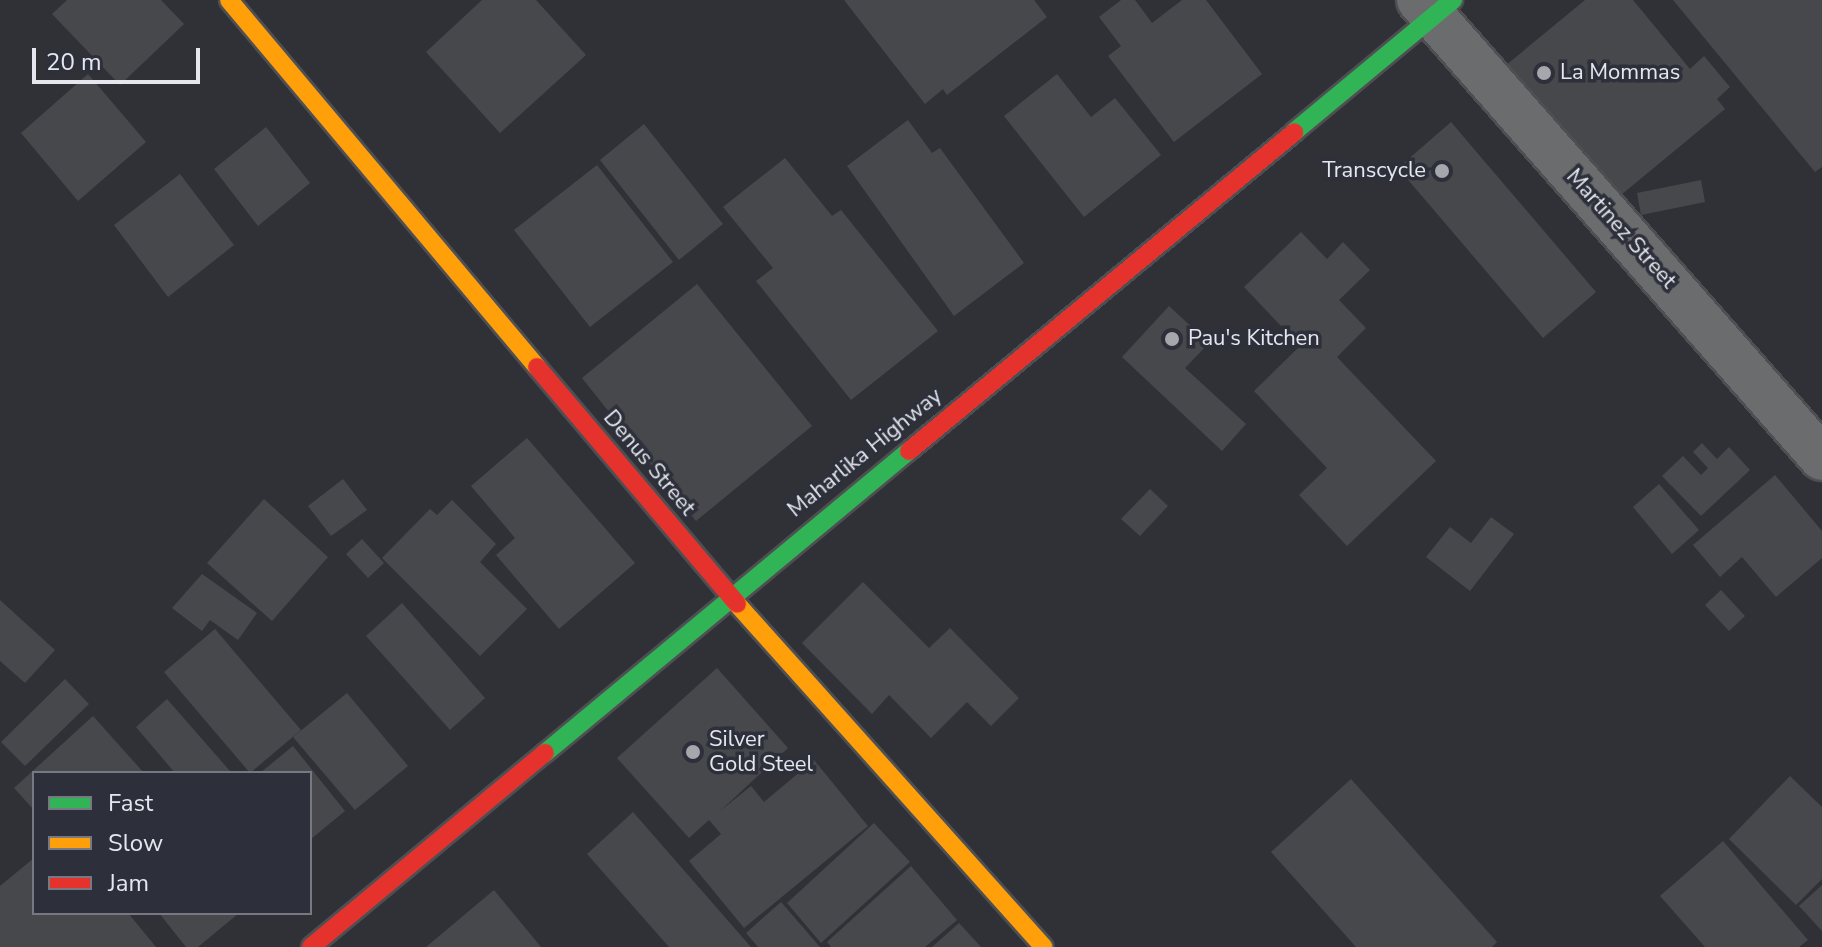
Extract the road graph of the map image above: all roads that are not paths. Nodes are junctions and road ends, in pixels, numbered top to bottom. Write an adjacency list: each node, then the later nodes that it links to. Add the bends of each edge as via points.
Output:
1 (229, 0): 4 (main road, Denus Street)
2 (1435, 6): 3 (street, Martinez Street); 4 (main road, Maharlika Highway)
3 (1822, 458)
4 (729, 596): 5 (main road, Maharlika Highway); 6 (main road, Denus Street)
5 (311, 947)
6 (1044, 947)

